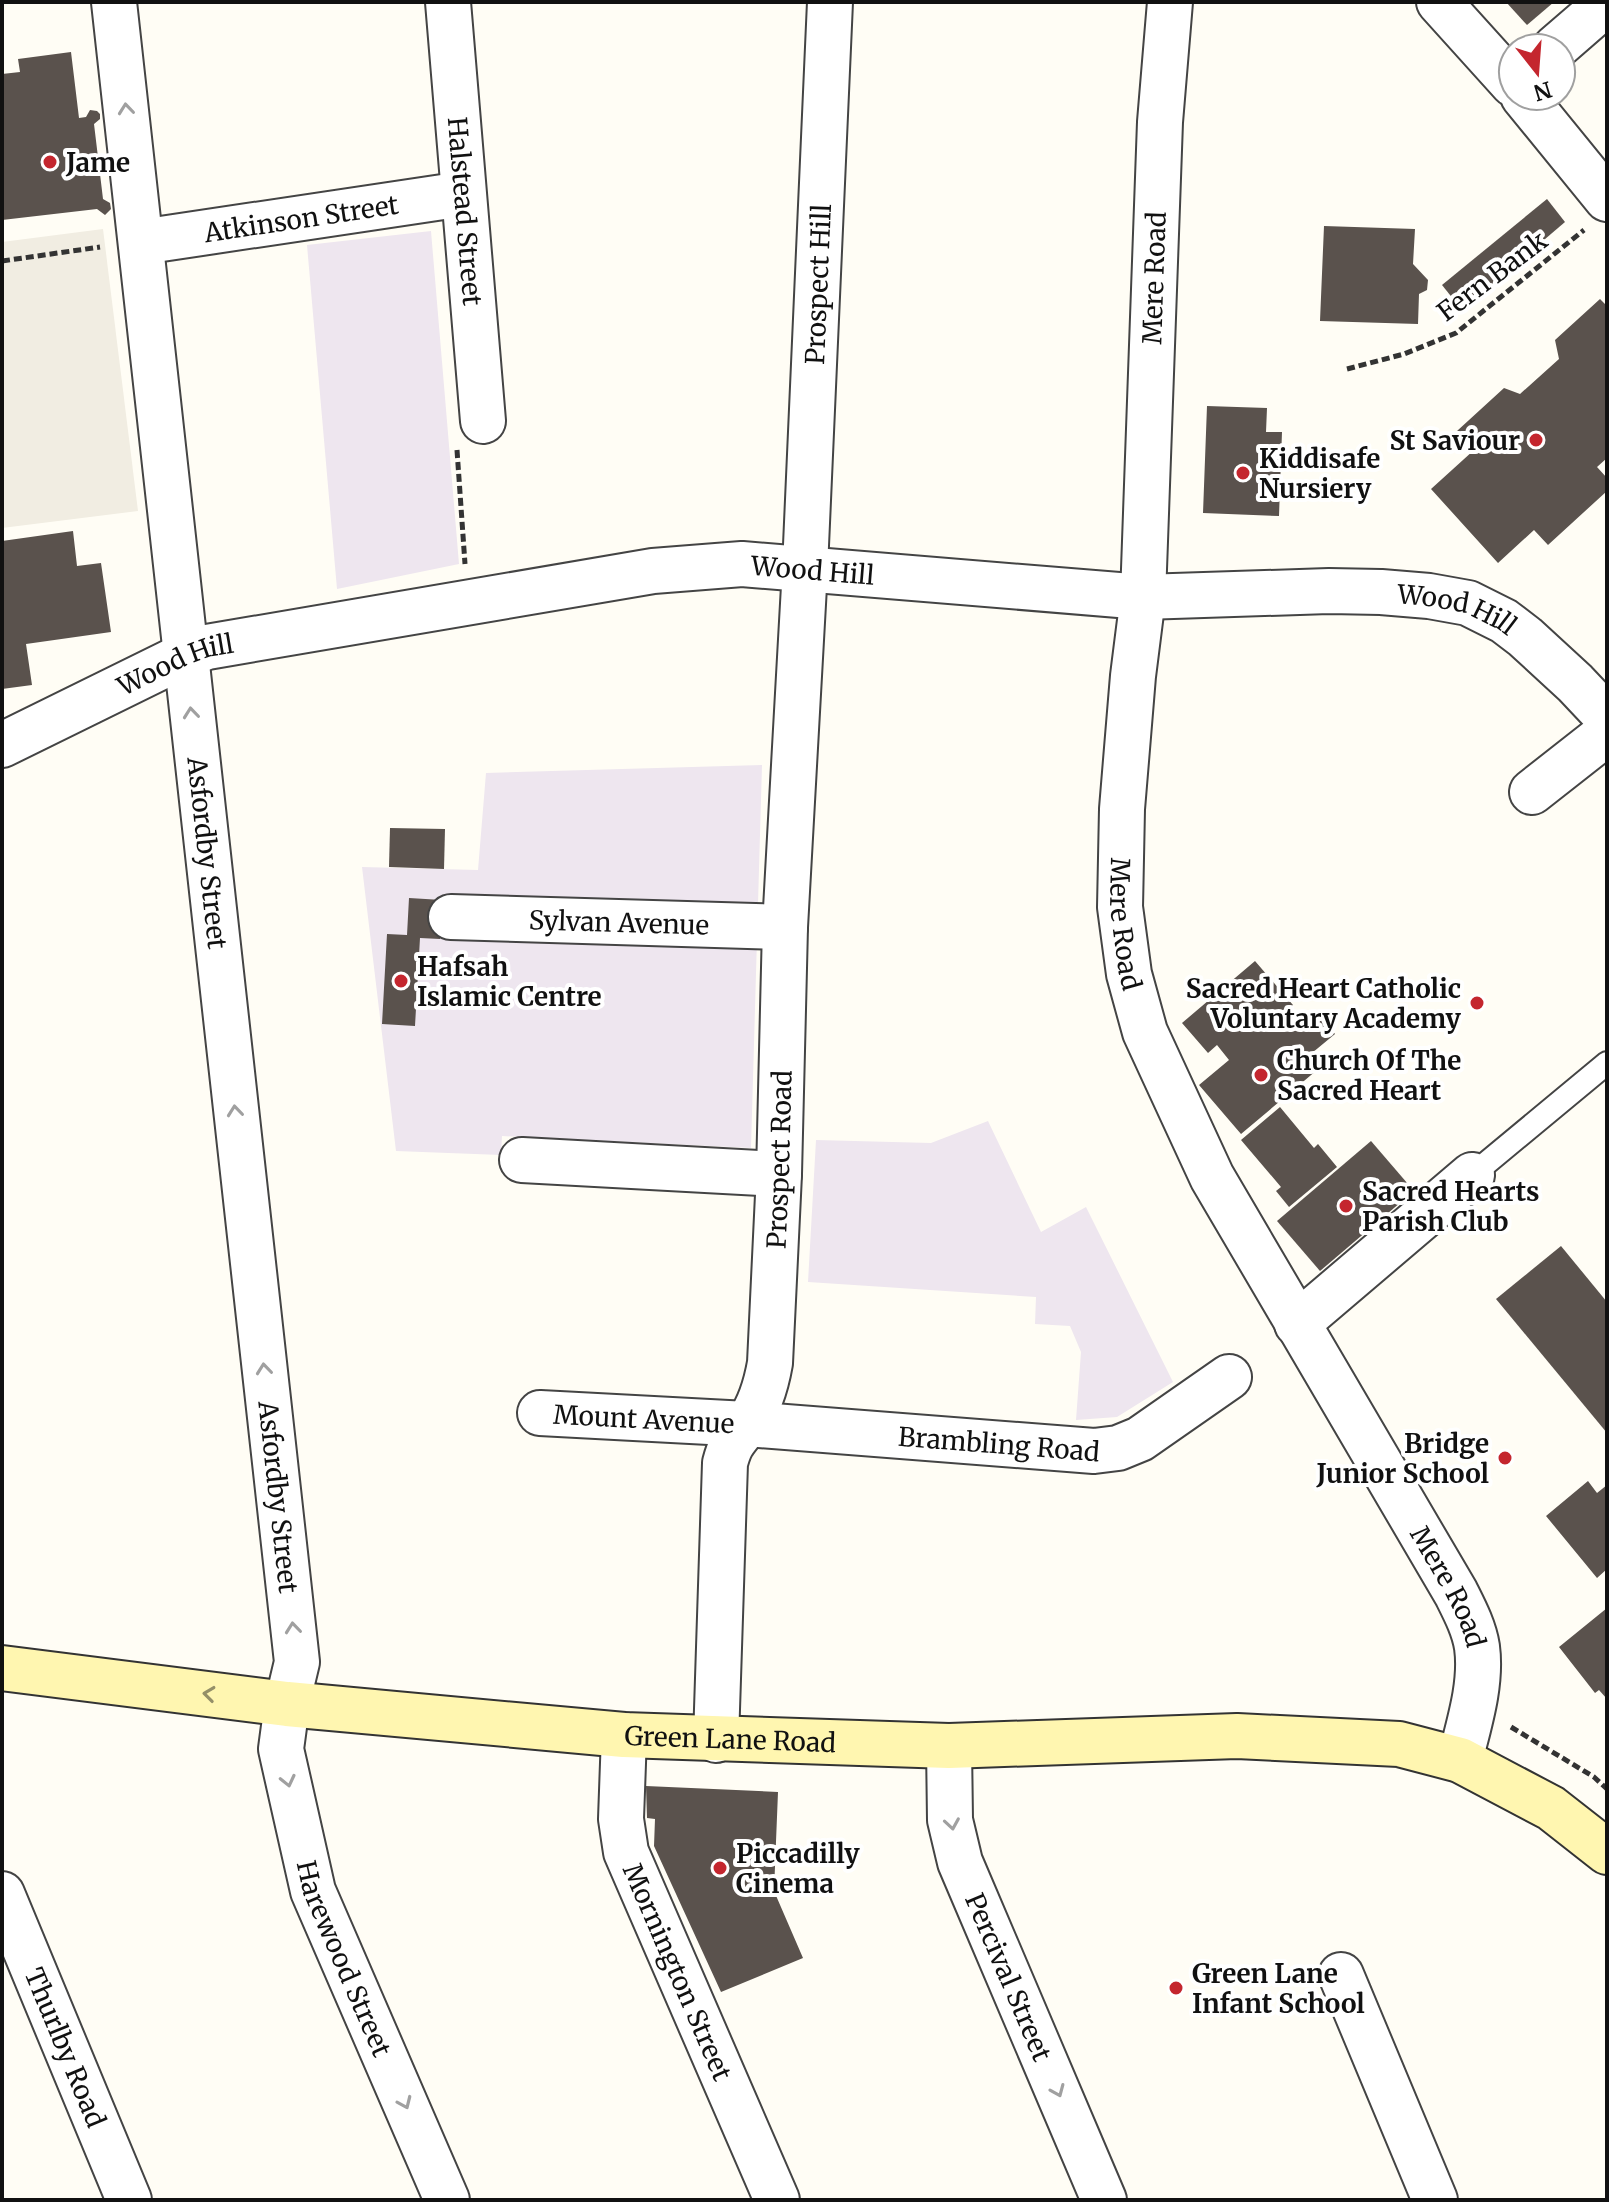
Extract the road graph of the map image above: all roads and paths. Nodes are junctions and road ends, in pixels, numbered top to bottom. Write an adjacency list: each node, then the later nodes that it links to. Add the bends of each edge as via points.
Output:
1 (114, 2): 12 (street, Asfordby Street, one-way to 1)
2 (448, 2): 10 (street, Halstead Street)
3 (830, 2): 18 (street, Prospect Hill)
4 (1170, 2): 19 (street, Mere Road, via 1160,122)
5 (1439, 2): 8 (street)
6 (1607, 3): 7 (street)
7 (1573, 32)
8 (1497, 66)
9 (1534, 112): 11 (street)
10 (463, 194): 12 (street, Atkinson Street); 15 (street, Halstead Street)
11 (1601, 210): 14 (path, Fern Bank, via 1456,333)
12 (141, 242): 13 (path); 20 (street, Asfordby Street)
13 (2, 261)
14 (1347, 369)
15 (483, 421)
16 (460, 494): 17 (path)
17 (465, 558)
18 (805, 568): 19 (street, Wood Hill); 20 (street, Wood Hill, via 742,564 653,571); 26 (street, Prospect Road)
19 (1143, 597): 21 (street, Wood Hill, via 1329,591 1468,603 1525,637); 31 (street, Mere Road, via 1122,809 1120,907 1129,974 1145,1032 1212,1177)
20 (185, 655): 23 (street, Wood Hill); 36 (street, Asfordby Street, one-way to 20, via 297,1662)
21 (1607, 717)
22 (1607, 733): 24 (street)
23 (2, 745)
24 (1532, 792)
25 (451, 917): 26 (street, Sylvan Avenue)
26 (785, 927): 29 (street, Prospect Road)
27 (1607, 1063): 30 (lane)
28 (522, 1160): 29 (street)
29 (779, 1174): 34 (street, Prospect Road, via 770,1363 764,1394)
30 (1472, 1175): 31 (street)
31 (1297, 1324): 37 (street, Mere Road, via 1471,1623 1478,1674)
32 (1229, 1377): 34 (street, Brambling Road, via 1140,1439 1094,1451)
33 (540, 1413): 34 (street, Mount Avenue)
34 (747, 1424): 39 (street, Prospect Road, via 730,1442 725,1463)
35 (2, 1668): 36 (street, Green Lane Road, one-way to 35)
36 (287, 1704): 38 (street, Green Lane Road); 47 (street, Harewood Street, one-way to 47, via 281,1749 313,1891)
37 (1471, 1713): 41 (street, Mere Road); 42 (path, via 1496,1719)
38 (624, 1735): 39 (street, Green Lane Road); 48 (street, Mornington Street, via 621,1819 626,1852)
39 (716, 1740): 40 (street, Green Lane Road)
40 (949, 1746): 41 (street, Green Lane Road, via 1237,1736 1399,1744); 49 (street, Percival Street, one-way to 49, via 950,1820 960,1862)
41 (1460, 1760): 43 (street, Green Lane Road, via 1551,1808)
42 (1607, 1789)
43 (1607, 1852)
44 (2, 1894): 46 (street, Thurlby Road)
45 (1341, 1975): 50 (street)
46 (129, 2200)
47 (447, 2200)
48 (777, 2200)
49 (1104, 2200)
50 (1435, 2200)

